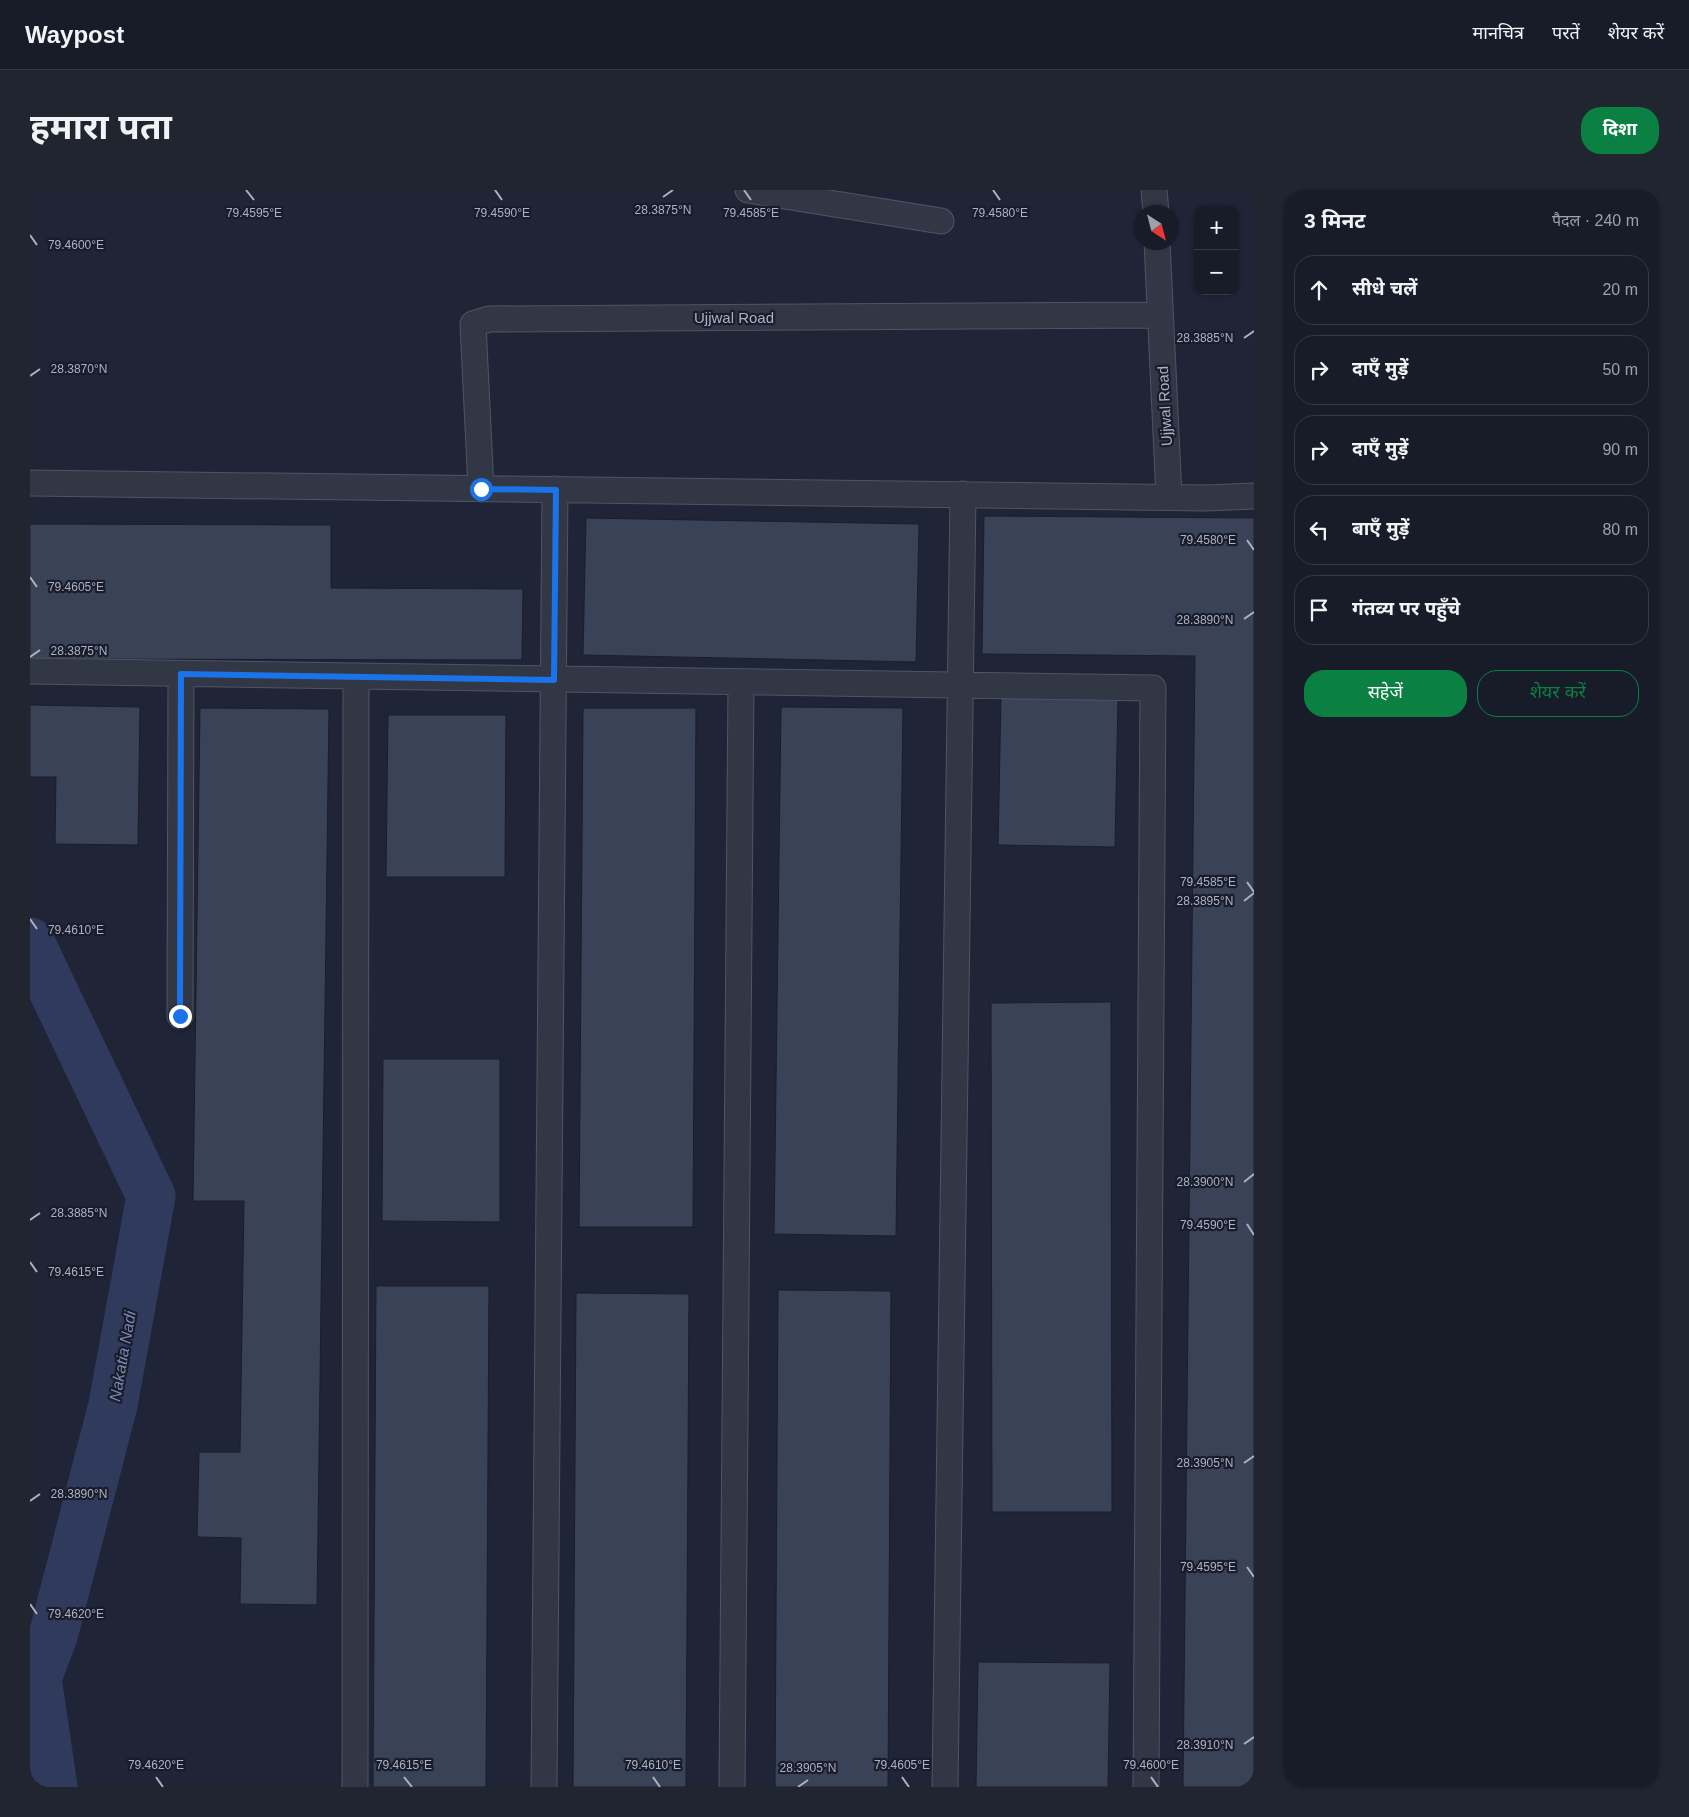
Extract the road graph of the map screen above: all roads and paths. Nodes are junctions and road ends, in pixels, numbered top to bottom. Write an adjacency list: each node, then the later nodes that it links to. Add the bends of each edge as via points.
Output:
1 (748, 190): 4 (street)
2 (1154, 190): 3 (street)
3 (1155, 205)
4 (941, 221)
5 (1157, 250): 6 (street, Ujjwal Road)
6 (1160, 315): 8 (street, Ujjwal Road, via 490,319 473,324); 12 (street, Ujjwal Road)
7 (30, 483): 8 (street)
8 (481, 489): 9 (street)
9 (556, 490): 10 (street); 16 (street)
10 (963, 494): 12 (street); 18 (street)
11 (1254, 496): 12 (street)
12 (1169, 497)
13 (30, 671): 14 (street)
14 (181, 674): 15 (street); 19 (street)
15 (356, 677): 16 (street); 20 (street)
16 (554, 680): 17 (street); 21 (street)
17 (741, 682): 18 (street); 22 (street)
18 (960, 685): 23 (street); 24 (street, via 1153,688)
19 (180, 1016)
20 (355, 1787)
21 (544, 1787)
22 (732, 1787)
23 (945, 1787)
24 (1146, 1787)

